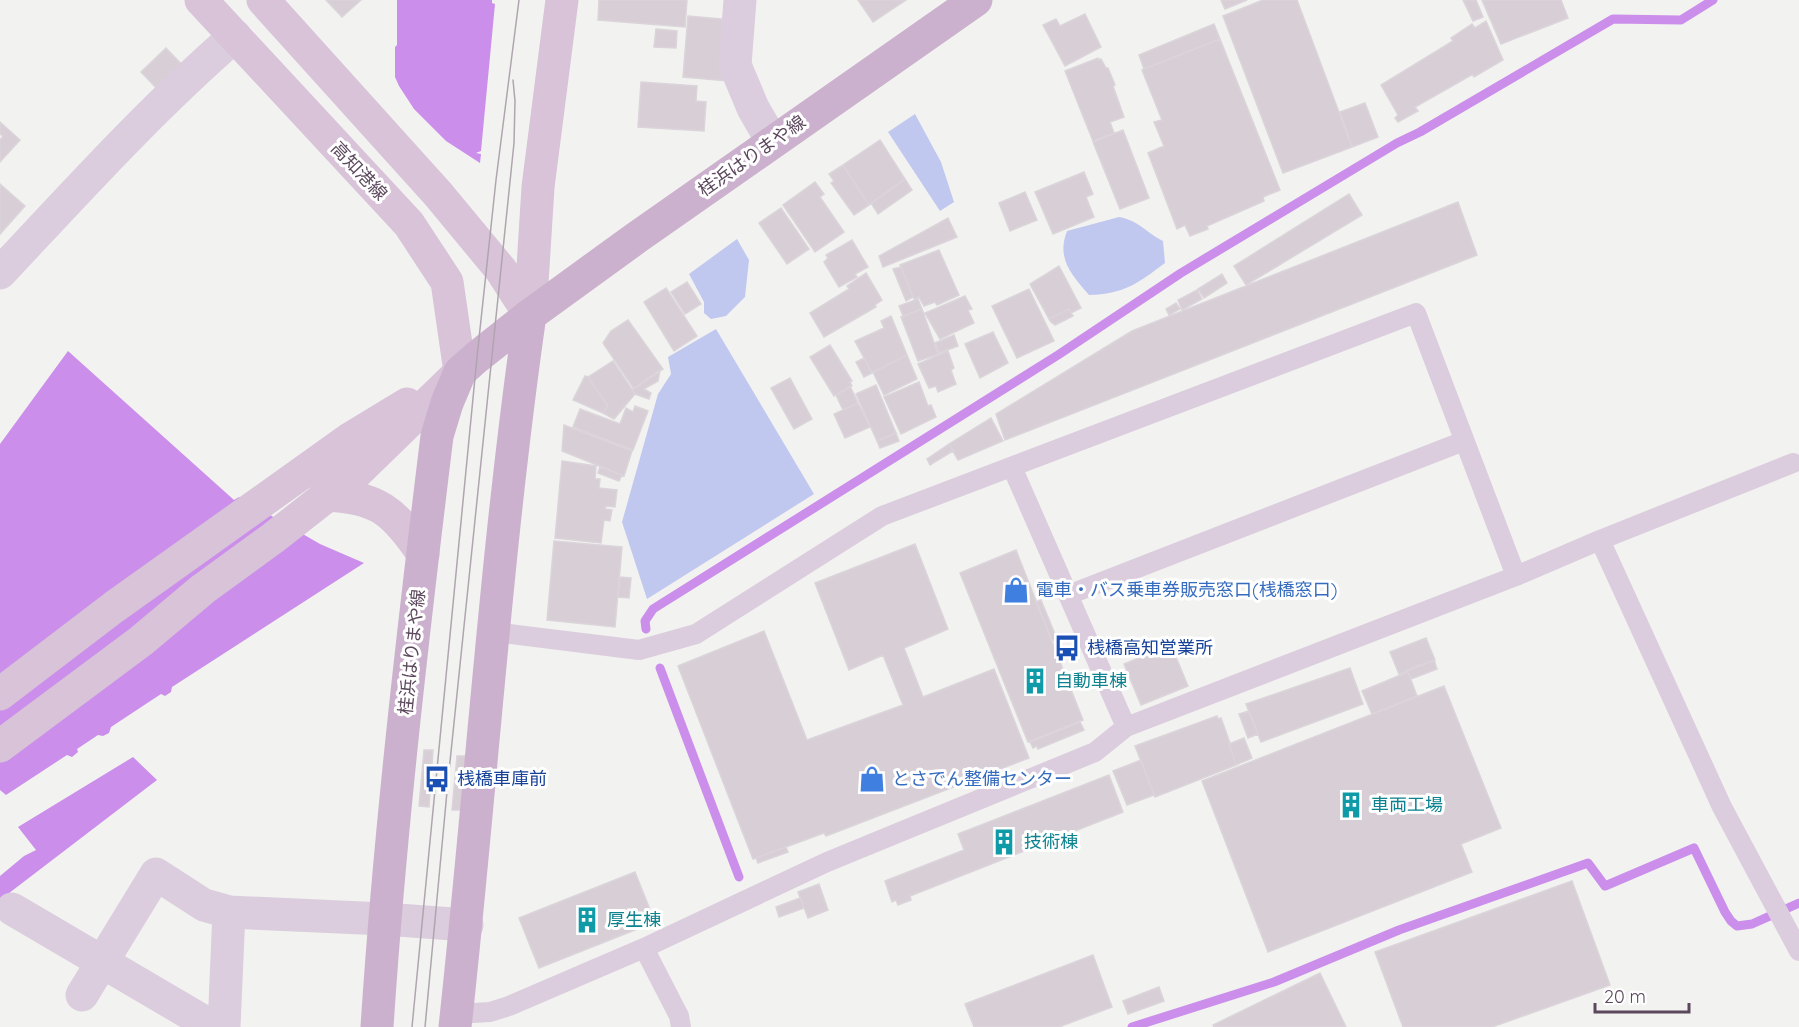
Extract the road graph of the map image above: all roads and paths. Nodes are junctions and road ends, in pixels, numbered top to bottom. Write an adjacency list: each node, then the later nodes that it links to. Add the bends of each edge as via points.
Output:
1 (201, 0): 6 (street, 高知港線)
2 (263, 0): 9 (street, via 438,194 501,270)
3 (562, 0): 9 (street, via 538,188)
4 (740, 0): 7 (street, via 735,65)
5 (976, 0): 7 (main road, 桂浜はりまや線)
6 (235, 36): 8 (street); 10 (street, 高知港線, via 409,224 431,255 447,282)
7 (772, 141): 9 (main road, 桂浜はりまや線)
8 (0, 273)
9 (530, 315): 10 (main road, 桂浜はりまや線); 19 (main road, via 516,407)
10 (460, 372): 14 (street, via 356,472); 16 (main road, 桂浜はりまや線, via 437,436); 20 (street, via 351,438 114,607)
11 (1464, 441): 13 (lane, via 1416,313); 17 (lane); 18 (lane)
12 (1793, 463): 15 (lane)
13 (1012, 467): 18 (lane); 19 (lane, via 882,516 696,634 639,651)
14 (325, 495): 16 (street, via 378,505 394,516); 22 (street, via 141,641)
15 (1600, 540): 17 (lane); 28 (lane, via 1722,807)
16 (423, 554): 25 (main road, 桂浜はりまや線)
17 (1516, 576): 21 (lane)
18 (1068, 595): 21 (lane)
19 (494, 632): 26 (main road)
20 (0, 694)
21 (1126, 727): 27 (lane, via 1095,752 827,862)
22 (0, 746)
23 (12, 909): 29 (street)
24 (229, 912): 25 (street); 29 (street, via 204,905 156,874); 33 (street)
25 (384, 919): 26 (street); 34 (main road, 桂浜はりまや線)
26 (466, 924): 31 (main road)
27 (644, 948): 31 (lane, via 509,1006); 35 (lane)
28 (1799, 951)
29 (102, 962): 30 (street); 32 (street)
30 (82, 995)
31 (456, 1021)
32 (213, 1027)
33 (224, 1027)
34 (377, 1027)
35 (681, 1027)

